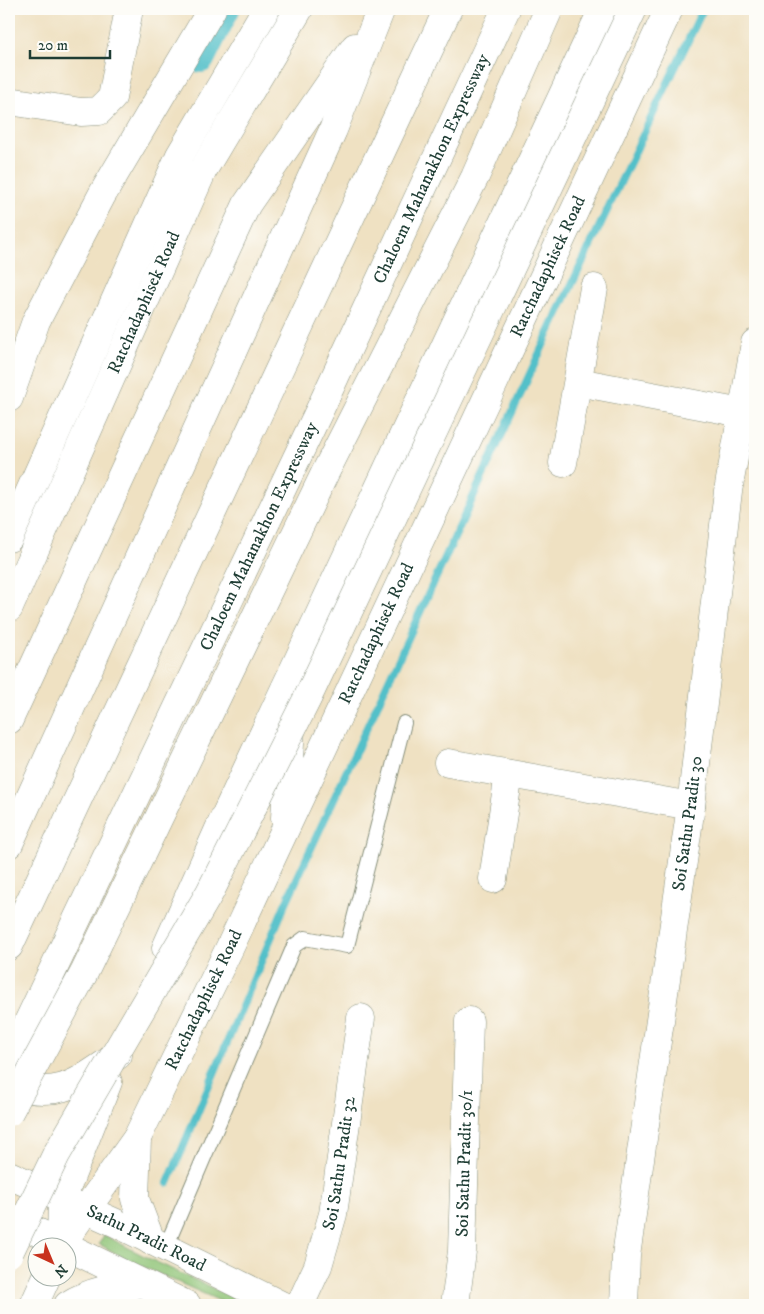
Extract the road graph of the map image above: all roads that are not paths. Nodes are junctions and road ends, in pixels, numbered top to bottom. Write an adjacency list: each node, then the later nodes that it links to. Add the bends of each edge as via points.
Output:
1 (129, 9): 12 (main road, via 112,98 99,111 81,112)
2 (212, 9): 16 (main road, via 102,196 36,321)
3 (266, 9): 19 (main road, Ratchadaphisek Road, via 180,156)
4 (299, 9): 20 (main road, Ratchadaphisek Road, via 199,178)
5 (381, 9): 22 (main road, via 246,204); 28 (main road, via 329,139)
6 (448, 9): 30 (main road)
7 (506, 9): 34 (main road, Chaloem Mahanakhon Expressway)
8 (549, 9): 36 (main road, bridge, via 475,177 326,470 84,973)
9 (603, 9): 21 (main road, Ratchadaphisek Road)
10 (633, 9): 44 (main road, Ratchadaphisek Road, bridge, via 303,708 210,892 56,1155)
11 (669, 9): 27 (main road, Ratchadaphisek Road)
12 (9, 101)
13 (594, 288): 15 (main road)
14 (755, 343): 17 (main road, Soi Sathu Pradit 30)
15 (578, 382): 17 (main road); 18 (main road)
16 (9, 398)
17 (742, 413): 26 (main road, Soi Sathu Pradit 30, via 728,491)
18 (563, 463)
19 (9, 538)
20 (9, 608)
21 (295, 665): 27 (main road); 33 (main road, Ratchadaphisek Road)
22 (9, 720)
23 (404, 723): 43 (lane, via 347,946 305,938 294,946)
24 (448, 763): 25 (main road)
25 (509, 774): 26 (main road); 29 (main road)
26 (691, 806): 54 (main road, Soi Sathu Pradit 30, via 626,1256)
27 (284, 833): 37 (main road, Ratchadaphisek Road)
28 (9, 844)
29 (493, 878)
30 (9, 946)
31 (361, 1018): 52 (main road, Soi Sathu Pradit 32, via 333,1214 321,1257)
32 (469, 1021): 53 (main road, Soi Sathu Pradit 30/1, via 462,1251)
33 (119, 1054): 35 (main road, via 75,1084 59,1090 43,1092); 39 (main road, Ratchadaphisek Road)
34 (9, 1062)
35 (9, 1085)
36 (9, 1112)
37 (137, 1138): 39 (main road, Ratchadaphisek Road); 43 (main road, via 135,1199)
38 (9, 1175): 39 (main road, Sathu Pradit Road)
39 (74, 1205): 42 (main road, Ratchadaphisek Road); 43 (main road, Sathu Pradit Road)
40 (9, 1218): 41 (main road)
41 (44, 1236)
42 (66, 1236)
43 (158, 1245): 51 (main road, Sathu Pradit Road)
44 (9, 1253)
45 (78, 1253): 46 (main road)
46 (142, 1284): 49 (main road, via 107,1287 81,1296); 50 (main road)
47 (43, 1286): 48 (main road)
48 (34, 1305)
49 (68, 1305)
50 (186, 1305)
51 (281, 1305)
52 (300, 1305)
53 (455, 1305)
54 (624, 1305)

